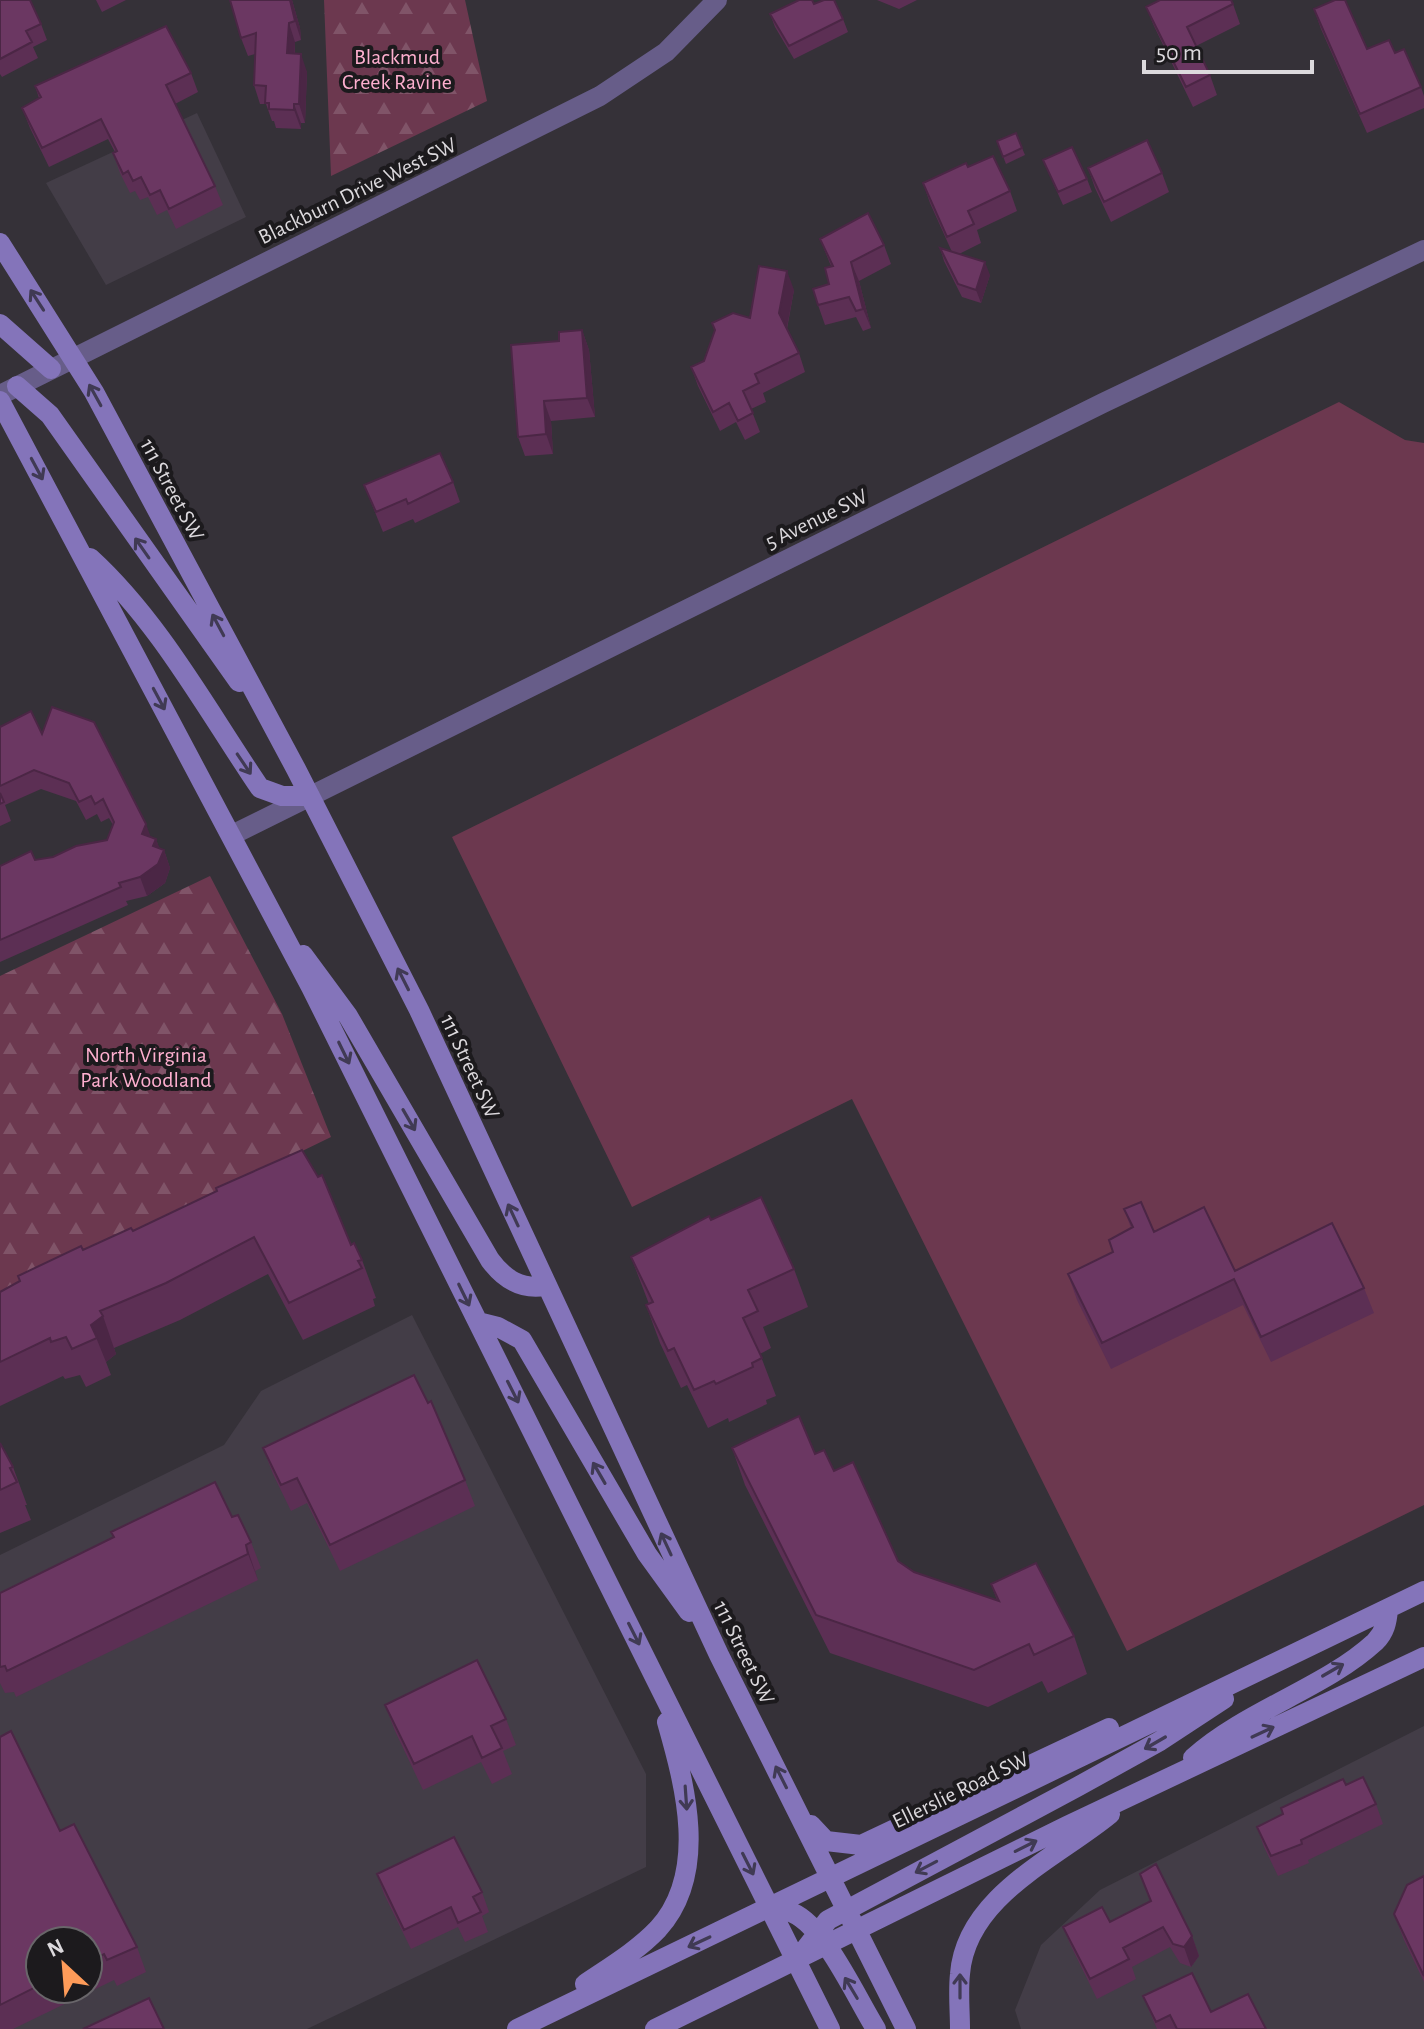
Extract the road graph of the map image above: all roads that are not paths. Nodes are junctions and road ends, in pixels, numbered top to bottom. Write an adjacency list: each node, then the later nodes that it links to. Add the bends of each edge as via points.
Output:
1 (717, 0): 5 (street, Blackburn Drive West SW, via 666,52 600,96)
2 (0, 243): 5 (main road, 111 Street SW, one-way to 2)
3 (1424, 250): 10 (street, 5 Avenue SW)
4 (0, 324): 6 (main road)
5 (74, 358): 6 (street, Blackburn Drive West SW); 9 (main road, 111 Street SW, one-way to 5)
6 (51, 369): 7 (street, Blackburn Drive West SW)
7 (6, 394): 8 (main road, one-way to 8); 9 (main road, one-way to 7, via 218,657 50,415)
8 (78, 547): 10 (main road, one-way to 10, via 115,581 147,622 260,788 282,796); 11 (main road, one-way to 11)
9 (271, 723): 10 (main road, 111 Street SW)
10 (310, 796): 11 (street, 5 Avenue SW); 13 (main road, 111 Street SW, one-way to 10, via 419,1010)
11 (232, 835): 12 (main road)
12 (287, 940): 13 (main road, one-way to 13, via 308,959 341,1005 496,1268 525,1287); 14 (main road, one-way to 14)
13 (545, 1286): 18 (main road, 111 Street SW, one-way to 13)
14 (478, 1322): 18 (main road, one-way to 14, via 647,1554 522,1340); 21 (main road, one-way to 21)
15 (1424, 1591): 16 (main road, Ellerslie Road SW)
16 (1388, 1609): 19 (main road, Ellerslie Road SW); 22 (main road, one-way to 16, via 1214,1739 1352,1659 1376,1640 1387,1624)
17 (1424, 1640): 20 (main road)
18 (719, 1655): 24 (main road, 111 Street SW, one-way to 18)
19 (1290, 1655): 24 (main road, via 1181,1696 861,1845 826,1841); 25 (main road, Ellerslie Road SW); 27 (main road, one-way to 27, via 1160,1741)
20 (1420, 1659): 22 (main road, one-way to 20)
21 (651, 1668): 26 (main road, one-way to 26); 31 (main road, one-way to 31, via 685,1784 686,1867 676,1897 660,1927 631,1953)
22 (1175, 1774): 23 (main road)
23 (1135, 1793): 28 (main road, one-way to 23); 36 (main road, one-way to 23, via 960,1971 976,1928 992,1906 1036,1865 1075,1843)
24 (797, 1809): 25 (main road, 111 Street SW)
25 (831, 1878): 26 (main road, Ellerslie Road SW); 27 (main road, 111 Street SW)
26 (769, 1907): 29 (main road, via 792,1912); 30 (main road); 31 (main road, Ellerslie Road SW, one-way to 31)
27 (845, 1909): 28 (main road, 111 Street SW); 29 (main road, via 828,1920)
28 (856, 1931): 29 (main road); 35 (main road, 111 Street SW)
29 (821, 1940): 30 (main road); 34 (main road, one-way to 29)
30 (796, 1961): 32 (main road); 33 (main road)
31 (520, 2027)
32 (655, 2029)
33 (830, 2029)
34 (876, 2029)
35 (906, 2029)
36 (960, 2029)

